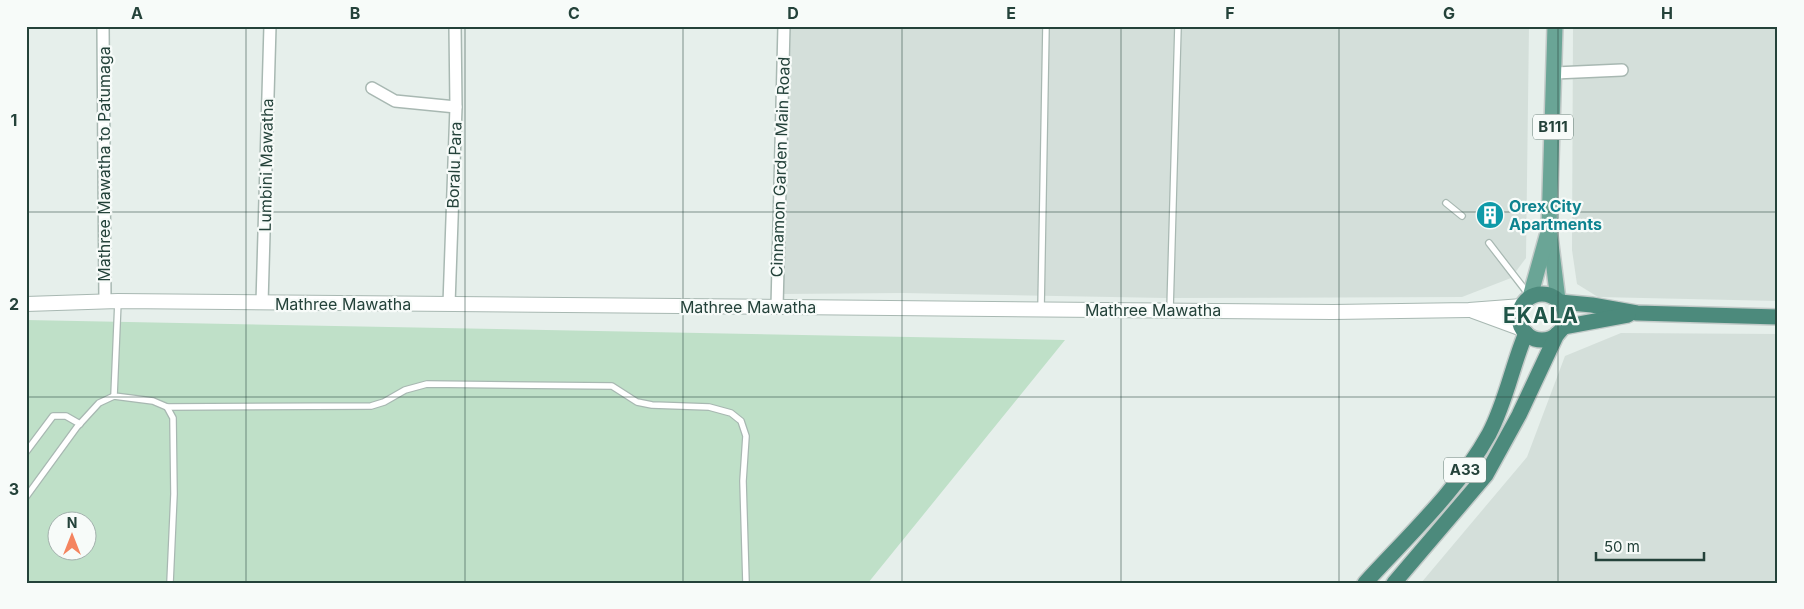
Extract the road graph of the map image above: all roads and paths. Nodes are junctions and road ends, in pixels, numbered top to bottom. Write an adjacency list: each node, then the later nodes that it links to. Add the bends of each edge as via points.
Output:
1 (104, 26): 18 (street, Mathree Mawatha to Patumaga)
2 (270, 26): 19 (street, Lumbini Mawatha)
3 (455, 26): 11 (street, Boralu Para)
4 (784, 26): 22 (street, Cinnamon Garden Main Road)
5 (1046, 26): 23 (lane)
6 (1178, 26): 24 (lane)
7 (1556, 26): 9 (main road, B111)
8 (1622, 70): 9 (street)
9 (1555, 73): 14 (main road, B111)
10 (372, 88): 11 (street, via 395,101)
11 (456, 107): 21 (street, Boralu Para)
12 (1446, 203): 13 (lane)
13 (1462, 216)
14 (1549, 228): 16 (main road, B111); 17 (main road, B111)
15 (1489, 243): 16 (lane)
16 (1526, 301): 17 (highway, via 1541,294); 25 (street); 29 (highway, via 1519,321)
17 (1559, 301): 26 (highway); 28 (highway, via 1565,317)
18 (111, 302): 19 (street, Mathree Mawatha); 20 (street, Mathree Mawatha); 30 (lane)
19 (262, 303): 21 (street, Mathree Mawatha)
20 (26, 304)
21 (449, 304): 22 (street, Mathree Mawatha)
22 (777, 307): 23 (street, Mathree Mawatha)
23 (1041, 309): 24 (street, Mathree Mawatha)
24 (1170, 310): 25 (street, Mathree Mawatha)
25 (1469, 310): 29 (street)
26 (1637, 313): 27 (highway); 28 (highway)
27 (1778, 317)
28 (1560, 330): 29 (highway, via 1544,339 1537,339); 38 (highway, A33, via 1486,475)
29 (1524, 331): 37 (highway, A33, via 1497,416 1477,452 1455,484)
30 (114, 396): 31 (lane); 32 (lane, via 98,403)
31 (167, 406): 35 (lane, via 173,418); 36 (lane, via 370,406 404,390 428,384 612,386 637,402 709,407 731,413 741,421 746,436 743,481)
32 (80, 424): 33 (lane, via 66,416 53,416); 34 (lane)
33 (26, 452)
34 (26, 497)
35 (170, 583)
36 (746, 583)
37 (1365, 583)
38 (1394, 583)

